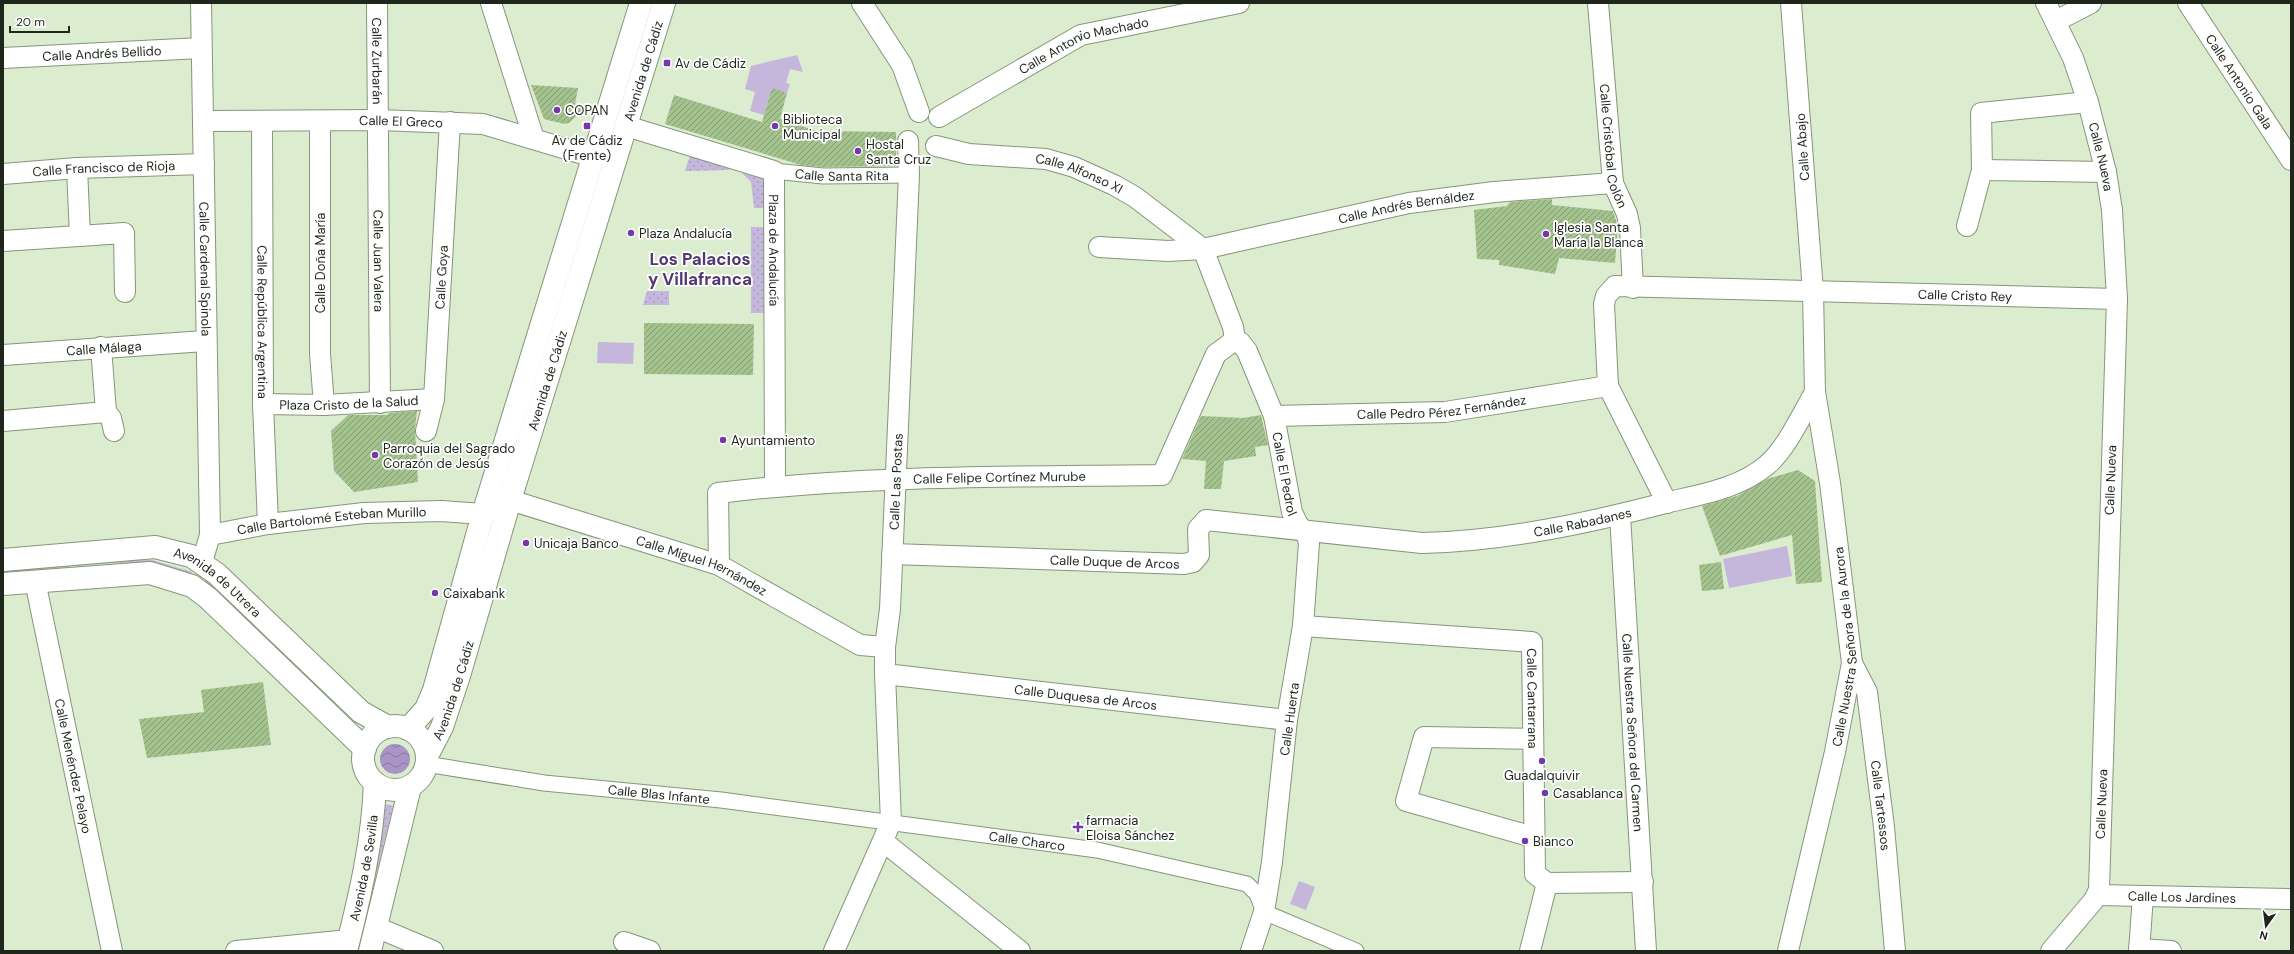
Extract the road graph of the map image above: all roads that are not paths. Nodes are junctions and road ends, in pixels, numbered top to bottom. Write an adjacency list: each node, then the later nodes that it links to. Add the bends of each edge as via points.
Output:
1 (201, 3): 14 (street, Calle Cardenal Spinola)
2 (377, 3): 19 (street, Calle Zurbarán)
3 (491, 3): 25 (street)
4 (641, 3): 28 (main road, Avenida de Cádiz)
5 (664, 3): 24 (main road, Avenida de Cádiz)
6 (862, 3): 17 (street, via 902,65)
7 (1239, 3): 18 (street, Calle Antonio Machado, via 1081,35)
8 (1598, 3): 37 (street, Calle Cristóbal Colón)
9 (1791, 3): 44 (street, Calle Abajo)
10 (2046, 3): 13 (street, Calle Nueva)
11 (2091, 3): 13 (street)
12 (2188, 3): 29 (street, Calle Antonio Gala)
13 (2056, 21): 16 (street, Calle Nueva, via 2073,58)
14 (202, 48): 15 (street, Calle Andrés Bellido); 20 (street, Calle Cardenal Spinola)
15 (3, 58)
16 (2088, 102): 32 (street, via 1981,112); 34 (street, Calle Nueva)
17 (919, 112): 18 (street, via 930,112); 26 (street, via 912,115 907,122 905,130)
18 (939, 117): 27 (street, via 944,132 942,140)
19 (379, 120): 22 (street, Calle El Greco); 23 (street, Calle El Greco); 54 (street, Calle Juan Valera)
20 (203, 121): 21 (street, Calle El Greco); 30 (street, Calle Cardenal Spinola)
21 (262, 121): 22 (street, Calle El Greco); 55 (street, Calle República Argentina)
22 (320, 121): 56 (street, Calle Doña María, via 320,354)
23 (450, 122): 25 (street, Calle El Greco, via 483,124); 53 (street, Calle Goya)
24 (626, 126): 33 (street); 64 (main road, Avenida de Cádiz)
25 (534, 139): 28 (street, Calle El Greco)
26 (908, 141): 27 (street, via 921,150); 36 (street, Calle Las Postas)
27 (936, 146): 42 (street, Calle Alfonso XI, via 969,154 1046,159 1074,167 1114,184 1136,197)
28 (593, 157): 66 (main road, Avenida de Cádiz)
29 (2291, 160)
30 (204, 164): 31 (street, Calle Francisco de Rioja); 48 (street, Calle Cardenal Spinola)
31 (77, 168): 35 (street, Calle Francisco de Rioja); 39 (street)
32 (1982, 170): 34 (street); 38 (street)
33 (774, 171): 36 (street, Calle Santa Rita, via 823,176); 63 (street, Plaza de Andalucía)
34 (2106, 172): 46 (street, Calle Nueva, via 2112,210)
35 (3, 174)
36 (908, 175): 62 (street, Calle Las Postas)
37 (1613, 183): 42 (street, Calle Andrés Bernáldez, via 1494,192 1409,203); 43 (street, Calle Cristóbal Colón, via 1628,221)
38 (1967, 226)
39 (80, 236): 40 (street); 45 (street, via 124,233)
40 (3, 241)
41 (1100, 247): 42 (street, Calle Andrés Bernáldez, via 1168,251)
42 (1203, 249): 47 (street, via 1233,327)
43 (1633, 288): 44 (street, Calle Cristo Rey); 51 (street, Calle Cristo Rey, via 1615,286 1606,296 1604,304)
44 (1813, 291): 46 (street, Calle Cristo Rey); 52 (street, Calle Nuestra Señora de la Aurora)
45 (125, 292)
46 (2117, 299): 93 (street, Calle Nueva)
47 (1235, 340): 58 (street, Calle El Pedrol, via 1247,351); 62 (street, Calle Felipe Cortínez Murube, via 1216,354 1162,475)
48 (205, 341): 49 (street, Calle Málaga); 70 (street, Calle Cardenal Spinola)
49 (101, 348): 50 (street, Calle Málaga); 57 (street)
50 (3, 355)
51 (1608, 386): 58 (street, Calle Pedro Pérez Fernández, via 1444,412); 65 (street)
52 (1815, 392): 65 (street, Calle Rabadanes, via 1776,457 1766,466 1731,485); 79 (street, Calle Nuestra Señora de la Aurora, via 1830,483)
53 (434, 399): 54 (street, Plaza Cristo de la Salud); 61 (street, Calle Goya)
54 (380, 403): 56 (street, Plaza Cristo de la Salud)
55 (263, 404): 56 (street, Plaza Cristo de la Salud); 68 (street, Calle República Argentina)
56 (324, 405)
57 (106, 412): 59 (street); 60 (street, via 111,418)
58 (1274, 416): 69 (street, Calle El Pedrol, via 1292,512)
59 (3, 421)
60 (114, 431)
61 (426, 431)
62 (895, 480): 63 (street, Calle Felipe Cortínez Murube); 71 (street, Calle Las Postas)
63 (775, 486): 74 (street, Calle Felipe Cortínez Murube, via 718,492)
64 (510, 500): 66 (street); 74 (street, Calle Miguel Hernández); 85 (main road, Avenida de Cádiz, via 459,676 442,727)
65 (1667, 503): 67 (street, Calle Rabadanes)
66 (483, 514): 68 (street, Calle Bartolomé Esteban Murillo, via 441,511 364,513); 82 (main road, Avenida de Cádiz, via 434,690 426,709)
67 (1620, 515): 69 (street, Calle Rabadanes, via 1518,533 1437,542 1401,541); 91 (street, Calle Nuestra Señora del Carmen)
68 (268, 524): 70 (street, Calle Bartolomé Esteban Murillo)
69 (1302, 528): 71 (street, Calle Duque de Arcos, via 1206,520 1198,529 1199,555 1193,562 1184,564); 77 (street, Calle Huerta, via 1309,544)
70 (210, 535): 73 (street)
71 (892, 554): 78 (street, Calle Las Postas, via 890,609)
72 (3, 560): 73 (main road, Avenida de Utrera, via 155,547 185,553)
73 (202, 562): 82 (main road, Avenida de Utrera, via 218,574 361,712)
74 (719, 565): 78 (street, Calle Miguel Hernández, via 860,645)
75 (35, 581): 76 (main road, Avenida de Utrera); 84 (main road, Avenida de Utrera, via 150,573 192,586 208,598); 101 (street, Calle Menéndez Pelayo)
76 (3, 584)
77 (1303, 626): 81 (street, Calle Huerta); 83 (street, Calle Cantarrana, via 1532,642)
78 (885, 648): 80 (street, Calle Las Postas)
79 (1852, 663): 112 (street, Calle Nuestra Señora de la Aurora, via 1835,752); 113 (street, Calle Tartessos, via 1867,692 1884,828)
80 (885, 674): 81 (street, Calle Duquesa de Arcos); 88 (street, Calle Las Postas)
81 (1287, 720): 96 (street, Calle Huerta)
82 (398, 728): 84 (main road, via 373,735); 85 (main road, via 421,740)
83 (1533, 739): 89 (street, Calle Cantarrana); 89 (street, via 1424,737 1406,801)
84 (364, 749): 86 (main road, via 364,768)
85 (427, 760): 87 (main road, via 421,778); 88 (street, Calle Blas Infante, via 544,783 721,800)
86 (375, 783): 87 (main road, via 392,790); 99 (main road, Avenida de Sevilla, via 370,841)
87 (410, 787): 97 (main road, Avenida de Sevilla)
88 (891, 822): 90 (street); 96 (street, Calle Charco, via 1097,850 1242,883 1255,890)
89 (1533, 838): 92 (street, Calle Cantarrana, via 1535,874)
90 (884, 842): 106 (street); 107 (street)
91 (1643, 882): 92 (street); 111 (street, Calle Nuestra Señora del Carmen)
92 (1547, 883): 110 (street)
93 (2097, 896): 94 (street, Calle Los Jardines); 114 (street)
94 (2143, 896): 95 (street, Calle Los Jardines); 100 (street)
95 (2291, 900)
96 (1264, 912): 108 (street, Calle Huerta); 109 (street)
97 (376, 927): 103 (main road, Avenida de Sevilla); 104 (street)
98 (624, 942): 105 (street)
99 (348, 945): 102 (street)
100 (2139, 950): 115 (street)
101 (112, 951)
102 (236, 951)
103 (370, 951)
104 (433, 951)
105 (650, 951)
106 (834, 951)
107 (1020, 951)
108 (1251, 951)
109 (1356, 951)
110 (1530, 951)
111 (1646, 951)
112 (1788, 951)
113 (1895, 951)
114 (2051, 951)
115 (2171, 951)

